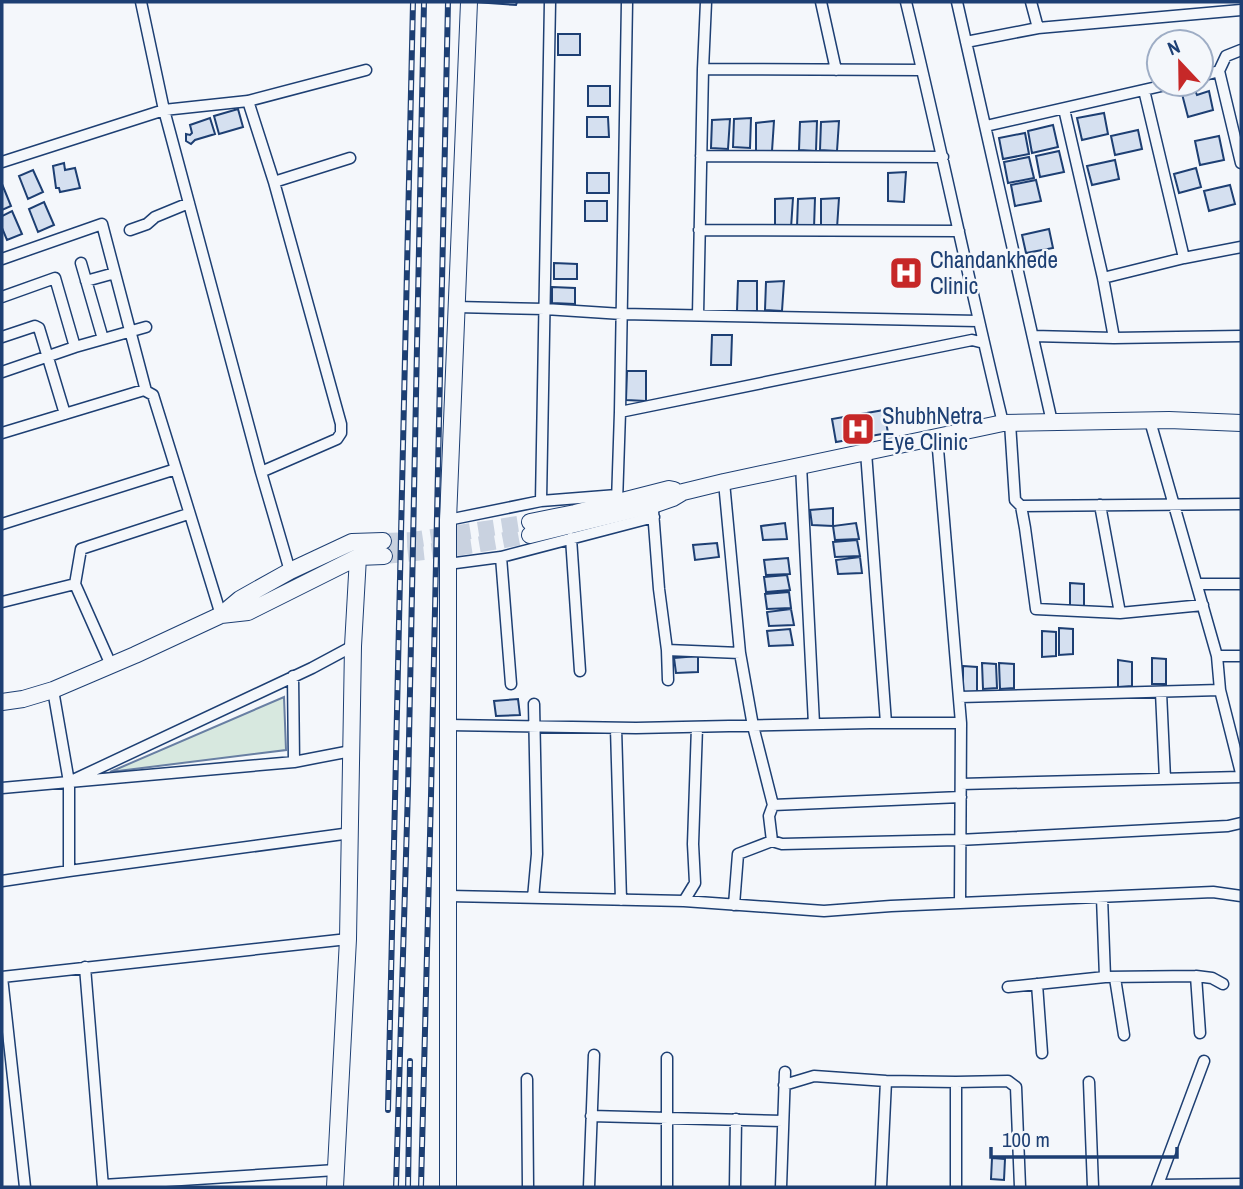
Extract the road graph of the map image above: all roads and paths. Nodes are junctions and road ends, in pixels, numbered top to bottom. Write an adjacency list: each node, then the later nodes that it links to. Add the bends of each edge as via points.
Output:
1 (141, 2): 23 (street)
2 (469, 2): 44 (street)
3 (551, 2): 45 (street)
4 (628, 2): 46 (street)
5 (706, 2): 14 (street)
6 (821, 2): 15 (street)
7 (906, 2): 17 (street)
8 (957, 2): 12 (street)
9 (1031, 2): 11 (street)
10 (1241, 10): 11 (street)
11 (1038, 28): 12 (street)
12 (966, 42): 24 (street)
13 (1241, 50): 18 (street, via 1226,55)
14 (703, 69): 15 (street); 26 (street)
15 (836, 69): 17 (street)
16 (366, 70): 21 (street)
17 (922, 70): 27 (street)
18 (1219, 71): 19 (street); 25 (street)
19 (1215, 72)
20 (1144, 90): 22 (street); 37 (street)
21 (248, 101): 23 (street); 31 (street)
22 (1064, 108): 24 (street); 41 (street)
23 (164, 110): 29 (street); 32 (street)
24 (986, 126): 51 (street)
25 (1237, 127): 30 (street)
26 (701, 156): 27 (street); 34 (street)
27 (943, 157): 35 (street)
28 (350, 158): 31 (street)
29 (2, 162)
30 (1241, 163)
31 (274, 182): 72 (street, via 341,433 337,439)
32 (189, 203): 33 (street); 72 (street)
33 (130, 230)
34 (699, 230): 35 (street); 47 (street)
35 (959, 231): 48 (street)
36 (1241, 247): 37 (street)
37 (1184, 258): 41 (street)
38 (2, 259): 40 (street, via 102,224)
39 (81, 263): 42 (street)
40 (115, 273): 42 (street); 50 (street)
41 (1103, 278): 54 (street)
42 (86, 281): 55 (street)
43 (2, 298): 57 (street, via 55,278)
44 (456, 307): 45 (street); 83 (street)
45 (545, 309): 46 (street); 75 (street)
46 (622, 314): 47 (street); 61 (street)
47 (698, 315): 48 (street)
48 (978, 321): 56 (street)
49 (146, 327): 50 (street)
50 (130, 331): 55 (street); 60 (street)
51 (1033, 336): 54 (street); 64 (street)
52 (1241, 336): 54 (street)
53 (2, 337): 58 (street, via 36,326)
54 (1114, 338)
55 (103, 339): 57 (street)
56 (984, 343): 61 (street, via 972,340); 66 (street)
57 (75, 347): 58 (street)
58 (48, 356): 59 (street); 62 (street)
59 (2, 372)
60 (146, 391): 62 (street); 71 (street, via 153,394)
61 (621, 412): 76 (street)
62 (65, 414): 67 (street)
63 (1150, 421): 64 (street); 65 (street); 77 (street)
64 (1052, 422): 66 (street)
65 (1241, 422)
66 (1006, 423): 68 (street); 80 (street, via 1015,500)
67 (2, 433)
68 (937, 437): 69 (street); 111 (street)
69 (866, 452): 70 (street); 114 (street)
70 (801, 465): 73 (street); 116 (street)
71 (176, 469): 82 (street); 84 (street)
72 (261, 472): 90 (street)
73 (724, 482): 74 (street); 100 (street)
74 (683, 492): 76 (street, via 669,489); 81 (street)
75 (541, 501): 76 (street); 83 (street)
76 (624, 501): 81 (street); 85 (street)
77 (1174, 504): 78 (street); 79 (street); 92 (street)
78 (1241, 504)
79 (1100, 505): 80 (street); 96 (street)
80 (1021, 506): 96 (street, via 1036,609)
81 (653, 511): 86 (street); 99 (street)
82 (188, 514): 91 (street, via 81,549); 97 (street)
83 (448, 520): 89 (street)
84 (2, 524)
85 (530, 528)
86 (571, 538): 88 (street); 104 (street)
87 (358, 557): 90 (street, via 384,548 352,542); 97 (street, via 248,612); 98 (street)
88 (501, 557): 89 (street); 107 (street)
89 (448, 564): 117 (street)
90 (290, 571): 97 (street)
91 (75, 584): 94 (street); 103 (street)
92 (1196, 584): 93 (street); 95 (street)
93 (1241, 584)
94 (2, 602)
95 (1203, 605): 96 (street); 101 (street)
96 (1120, 613)
97 (221, 615): 103 (street)
98 (353, 646): 105 (street); 122 (street)
99 (667, 650): 100 (street); 106 (street)
100 (740, 653): 119 (street)
101 (1217, 656): 102 (street); 109 (street)
102 (1241, 656)
103 (111, 666): 108 (street)
104 (580, 671)
105 (293, 676): 123 (street); 126 (street)
106 (668, 680)
107 (511, 684)
108 (53, 690): 112 (street); 126 (street)
109 (1220, 690): 110 (street); 124 (street)
110 (1161, 692): 111 (street); 125 (street)
111 (959, 697): 115 (street)
112 (2, 702)
113 (534, 704): 118 (street)
114 (886, 723): 115 (street); 116 (street)
115 (961, 723): 127 (street)
116 (814, 724): 119 (street)
117 (448, 725): 118 (street); 137 (street)
118 (534, 726): 121 (street); 140 (street, via 537,854)
119 (753, 726): 120 (street); 130 (street)
120 (696, 727): 121 (street); 142 (street, via 695,883)
121 (616, 728): 141 (street)
122 (351, 751): 123 (street); 132 (street)
123 (294, 762): 126 (street)
124 (1241, 775): 125 (street)
125 (1165, 779): 127 (street)
126 (69, 782): 128 (street); 135 (street)
127 (961, 784): 129 (street)
128 (2, 788)
129 (961, 797): 130 (street); 133 (street)
130 (773, 805): 134 (street, via 769,816)
131 (1241, 823): 133 (street)
132 (351, 833): 135 (street); 145 (street)
133 (961, 838): 134 (street); 143 (street)
134 (772, 841): 144 (street, via 738,854)
135 (69, 870): 136 (street)
136 (2, 881)
137 (449, 896): 140 (street); 175 (street)
138 (1241, 896): 139 (street, via 1213,892)
139 (1102, 897): 143 (street); 149 (street)
140 (533, 898): 141 (street)
141 (621, 900): 142 (street)
142 (684, 901): 144 (street)
143 (960, 903): 144 (street, via 824,911)
144 (734, 905)
145 (348, 939): 146 (street); 169 (street)
146 (85, 967): 148 (street); 171 (street)
147 (1196, 976): 149 (street); 151 (street); 153 (street)
148 (2, 977): 173 (street)
149 (1110, 978): 150 (street); 154 (street)
150 (1037, 984): 152 (street); 155 (street)
151 (1223, 984)
152 (1008, 987)
153 (1200, 1033)
154 (1124, 1035)
155 (1042, 1053)
156 (594, 1055): 165 (street)
157 (667, 1058): 166 (street)
158 (1204, 1061): 172 (street)
159 (785, 1072): 164 (street)
160 (527, 1079): 176 (street)
161 (886, 1081): 162 (street); 164 (street, via 814,1076); 181 (street)
162 (956, 1082): 182 (street); 183 (street, via 1008,1081 1016,1087)
163 (1089, 1082): 184 (street)
164 (785, 1085): 168 (street)
165 (591, 1116): 166 (street); 177 (street)
166 (666, 1117): 167 (street); 178 (street)
167 (736, 1119): 168 (street); 179 (street)
168 (783, 1121): 180 (street)
169 (336, 1170): 171 (street); 174 (street)
170 (1241, 1184): 172 (street)
171 (103, 1186)
172 (1157, 1186)
173 (25, 1187)
174 (335, 1187)
175 (448, 1187)
176 (528, 1187)
177 (589, 1187)
178 (667, 1187)
179 (735, 1187)
180 (781, 1187)
181 (881, 1187)
182 (956, 1187)
183 (1020, 1187)
184 (1093, 1187)

